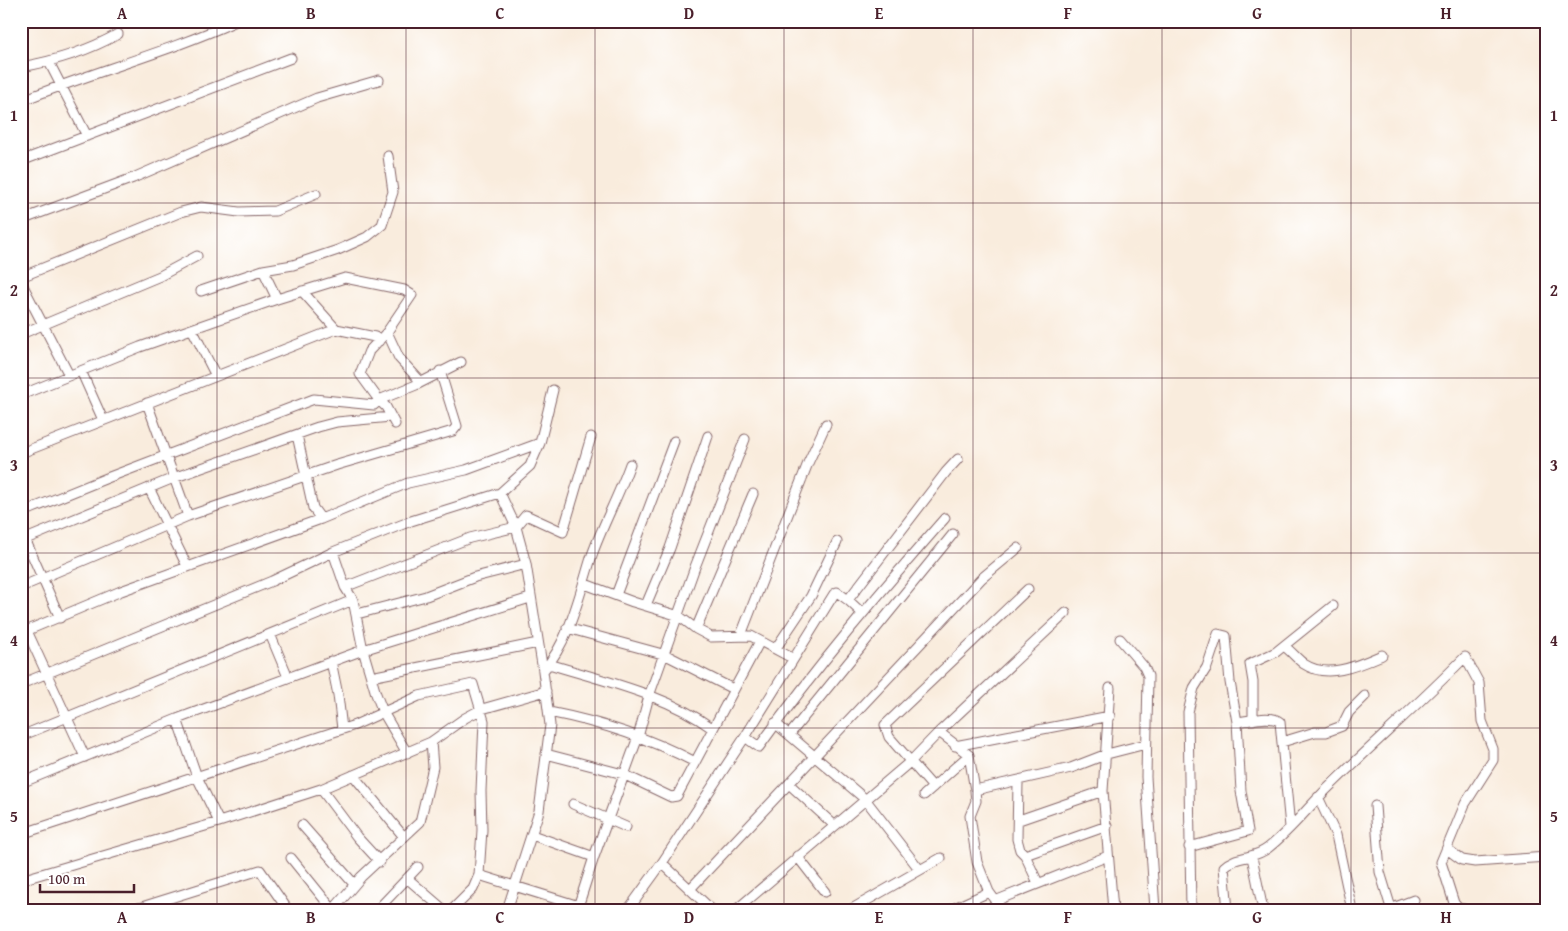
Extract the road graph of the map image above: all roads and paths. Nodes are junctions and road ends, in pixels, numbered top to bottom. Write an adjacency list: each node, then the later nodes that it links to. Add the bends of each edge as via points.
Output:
1 (236, 21): 7 (street, via 178,45)
2 (118, 34): 4 (street)
3 (291, 58): 9 (street)
4 (49, 62): 5 (street); 7 (street)
5 (21, 66)
6 (379, 80): 13 (street, via 316,98 133,178)
7 (60, 85): 8 (street); 9 (street)
8 (21, 101)
9 (87, 136): 11 (street)
10 (388, 156): 15 (street, via 393,192 382,225 367,237 338,250 293,265)
11 (21, 162)
12 (316, 194): 16 (street, via 275,210 248,212 201,207 181,212)
13 (21, 220)
14 (197, 256): 21 (street, via 160,276)
15 (263, 270): 19 (street); 20 (street)
16 (21, 277)
17 (21, 282): 21 (street)
18 (302, 290): 20 (street); 23 (street); 24 (street, via 345,278 404,290 412,295)
19 (201, 291)
20 (277, 299): 22 (street)
21 (44, 325): 25 (street); 30 (street)
22 (192, 329): 28 (street); 31 (street)
23 (336, 329): 26 (street); 31 (street)
24 (387, 332): 26 (street); 32 (street, via 399,358)
25 (21, 334)
26 (379, 340): 35 (street, via 369,351 360,374)
27 (461, 362): 29 (street)
28 (81, 371): 30 (street); 37 (street)
29 (440, 371): 32 (street); 49 (street, via 457,426 453,431)
30 (69, 375): 34 (street)
31 (216, 376): 36 (street)
32 (421, 382): 35 (street)
33 (553, 390): 44 (street)
34 (21, 395)
35 (379, 400): 39 (street, via 393,420 337,422); 46 (street, via 374,405 314,399)
36 (147, 403): 37 (street); 46 (street)
37 (104, 420): 45 (street)
38 (826, 424): 88 (street)
39 (297, 435): 49 (street); 50 (street)
40 (708, 436): 77 (street, via 670,548)
41 (591, 437): 59 (street, via 563,532 526,516)
42 (745, 439): 82 (street)
43 (674, 441): 73 (street)
44 (540, 443): 52 (street, via 530,466); 57 (street, via 466,470 408,483)
45 (21, 452)
46 (168, 455): 50 (street); 54 (street)
47 (958, 459): 76 (street)
48 (630, 464): 69 (street, via 592,556)
49 (305, 476): 55 (street); 57 (street, via 313,508)
50 (176, 477): 51 (street); 55 (street)
51 (149, 488): 58 (street); 62 (street)
52 (500, 493): 59 (street); 65 (street, via 411,521)
53 (753, 494): 85 (street)
54 (21, 514)
55 (188, 516): 58 (street)
56 (944, 518): 79 (street)
57 (321, 519): 67 (street)
58 (166, 525): 67 (street); 68 (street)
59 (516, 527): 66 (street); 71 (street, via 470,538)
60 (21, 530): 62 (street)
61 (953, 534): 121 (street)
62 (23, 540): 68 (street)
63 (837, 542): 93 (street, via 811,596)
64 (1018, 548): 133 (street, via 982,578)
65 (333, 552): 71 (street); 100 (street, via 272,581)
66 (526, 564): 74 (street); 80 (street)
67 (187, 566): 83 (street)
68 (42, 578): 70 (street); 83 (street)
69 (585, 584): 73 (street); 84 (street)
70 (21, 587)
71 (345, 587): 75 (street)
72 (1028, 589): 135 (street, via 885,725 889,737)
73 (616, 595): 77 (street)
74 (530, 598): 91 (street); 94 (street)
75 (353, 600): 80 (street); 87 (street)
76 (848, 600): 79 (street); 97 (street, via 837,592 834,594)
77 (646, 605): 82 (street)
78 (1333, 606): 92 (street)
79 (862, 613): 117 (street)
80 (357, 614): 94 (street)
81 (1066, 614): 120 (street)
82 (679, 616): 85 (street); 95 (street)
83 (60, 618): 86 (street)
84 (567, 628): 95 (street); 99 (street)
85 (696, 629): 88 (street, via 711,637)
86 (24, 632): 100 (street)
87 (270, 634): 101 (street); 112 (street)
88 (741, 635): 90 (street)
89 (1120, 639): 127 (street, via 1148,676)
90 (760, 640): 93 (street); 105 (street)
91 (538, 643): 99 (street); 102 (street)
92 (1284, 646): 96 (street, via 1305,665 1322,670 1343,670); 115 (street, via 1250,664)
93 (776, 648): 97 (street)
94 (363, 650): 98 (street); 102 (street)
95 (666, 655): 105 (street); 107 (street)
96 (1382, 655)
97 (792, 658): 124 (street)
98 (331, 661): 101 (street); 119 (street)
99 (546, 667): 106 (street); 107 (street)
100 (46, 674): 103 (street); 112 (street)
101 (288, 677): 114 (street)
102 (371, 677): 110 (street)
103 (21, 684)
104 (1110, 688): 113 (street)
105 (733, 689): 118 (street)
106 (546, 691): 109 (street); 111 (street)
107 (650, 696): 118 (street, via 691,713); 123 (street)
108 (1365, 696): 126 (street, via 1349,712 1342,726)
109 (482, 709): 110 (street, via 475,685 470,683 419,696); 125 (street); 177 (street, via 484,741)
110 (383, 712): 119 (street); 129 (street)
111 (549, 712): 123 (street, via 592,720); 130 (street)
112 (66, 716): 122 (street); 134 (street)
113 (1110, 716): 128 (street); 131 (street)
114 (177, 720): 134 (street); 139 (street)
115 (1253, 720): 116 (street); 126 (street, via 1276,718 1280,722)
116 (1237, 722): 163 (street, via 1241,791 1248,831); 163 (street, via 1226,636 1218,634 1194,688 1188,712)
117 (775, 723): 121 (street); 124 (street, via 759,747)
118 (712, 728): 136 (street)
119 (342, 729): 139 (street)
120 (939, 732): 128 (street); 135 (street)
121 (790, 734): 133 (street)
122 (21, 736)
123 (638, 736): 136 (street); 137 (street)
124 (745, 737): 174 (street)
125 (431, 742): 129 (street); 162 (street, via 433,768 420,822)
126 (1282, 742): 159 (street)
127 (1146, 744): 131 (street); 204 (street)
128 (955, 746): 132 (street)
129 (407, 753): 138 (street)
130 (546, 754): 137 (street); 161 (street, via 539,811)
131 (1107, 754): 140 (street, via 1071,768); 146 (street)
132 (969, 755): 143 (street); 145 (street)
133 (814, 756): 142 (street); 149 (street)
134 (85, 757): 141 (street)
135 (911, 761): 143 (street); 149 (street)
136 (695, 762): 137 (street, via 677,796 671,797)
137 (623, 774): 152 (street)
138 (353, 775): 144 (street); 162 (street)
139 (197, 777): 154 (street); 160 (street)
140 (1018, 782): 145 (street); 153 (street)
141 (21, 783)
142 (789, 784): 156 (street); 183 (street)
143 (933, 787): 147 (street)
144 (321, 789): 154 (street); 173 (street)
145 (975, 790): 185 (street, via 976,801 970,816 977,862)
146 (1103, 791): 153 (street); 157 (street)
147 (924, 795)
148 (1318, 797): 159 (street); 164 (street, via 1465,657 1479,683 1482,721 1493,750 1492,760 1466,804); 208 (street, via 1336,835)
149 (864, 799): 156 (street); 176 (street)
150 (573, 804): 152 (street)
151 (1375, 806): 189 (street, via 1380,872)
152 (608, 818): 158 (street); 168 (street)
153 (1019, 820): 166 (street, via 1017,838)
154 (219, 822): 179 (street)
155 (302, 825): 181 (street)
156 (834, 825): 165 (street)
157 (1107, 826): 166 (street); 167 (street)
158 (626, 827)
159 (1290, 827): 169 (street)
160 (21, 834)
161 (532, 836): 168 (street); 182 (street)
162 (404, 837): 173 (street)
163 (1189, 846): 205 (street)
164 (1446, 849): 170 (street, via 1462,860 1475,862); 209 (street, via 1441,862 1448,886 1458,908)
165 (798, 856): 184 (street); 199 (street)
166 (1025, 856): 180 (street)
167 (1108, 856): 180 (street); 203 (street)
168 (594, 857): 188 (street)
169 (1252, 857): 206 (street, via 1232,860 1224,868); 207 (street)
170 (1547, 857)
171 (291, 858): 192 (street)
172 (941, 858): 176 (street)
173 (380, 862): 181 (street)
174 (662, 863): 183 (street); 197 (street)
175 (418, 867): 178 (street)
176 (920, 870): 200 (street)
177 (479, 875): 182 (street); 195 (street, via 473,889)
178 (408, 879): 193 (street); 194 (street)
179 (21, 880)
180 (1038, 883): 187 (street)
181 (354, 884): 192 (street)
182 (513, 888): 188 (street); 196 (street)
183 (691, 888): 198 (street)
184 (825, 892)
185 (989, 892): 187 (street); 201 (street)
186 (1414, 900): 189 (street)
187 (995, 901): 202 (street)
188 (578, 908)
189 (1390, 909)
190 (132, 910): 191 (street, via 260,870)
191 (288, 910)
192 (333, 910)
193 (377, 910)
194 (444, 910)
195 (452, 910)
196 (507, 910)
197 (628, 910)
198 (712, 910)
199 (736, 910)
200 (850, 910)
201 (950, 910)
202 (1002, 910)
203 (1113, 910)
204 (1155, 910)
205 (1191, 910)
206 (1228, 910)
207 (1263, 910)
208 (1352, 910)
209 (1468, 910)

